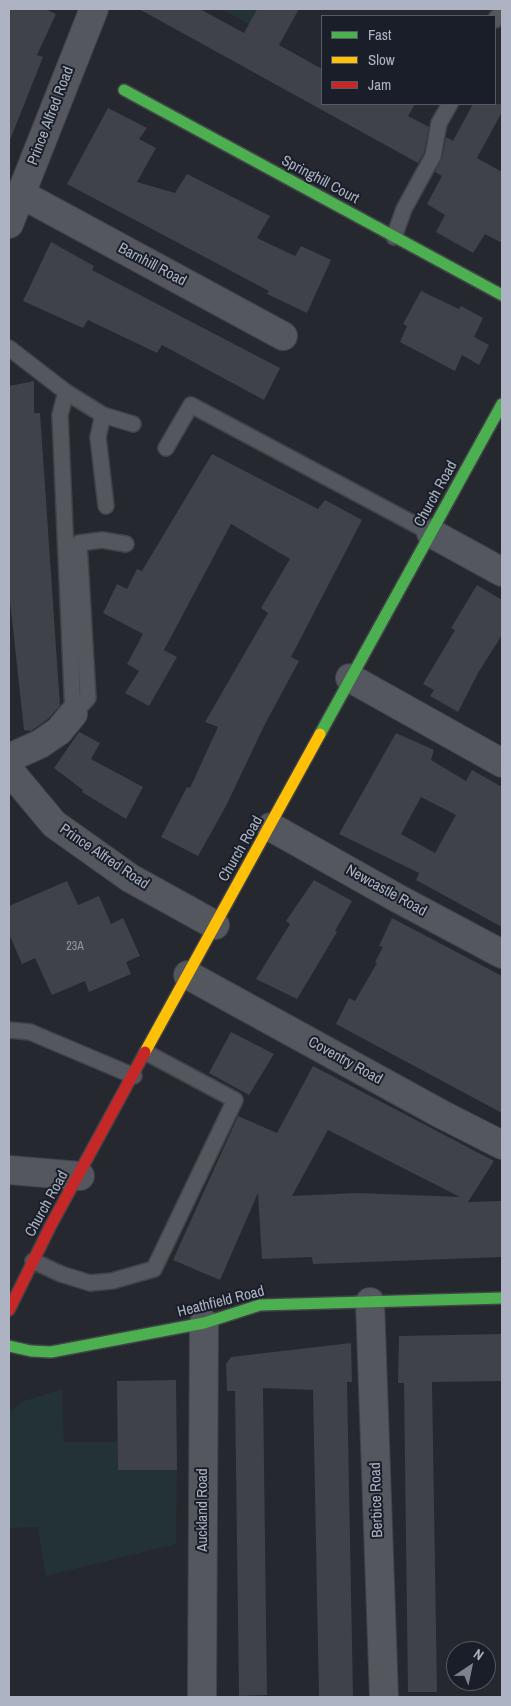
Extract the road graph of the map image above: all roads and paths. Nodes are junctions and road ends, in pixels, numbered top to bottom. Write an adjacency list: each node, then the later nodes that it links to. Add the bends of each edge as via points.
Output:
1 (88, 14): 4 (street, Prince Alfred Road)
2 (124, 90): 6 (street, Springhill Court)
3 (449, 105): 6 (lane, via 439,123 433,156 404,208)
4 (21, 194): 5 (street, Prince Alfred Road); 8 (street, Barnhill Road)
5 (9, 224)
6 (394, 237): 7 (street, Springhill Court)
7 (502, 295)
8 (283, 336)
9 (9, 348): 10 (lane)
10 (66, 392): 12 (lane); 20 (lane, via 60,415)
11 (502, 404): 16 (street, Church Road)
12 (102, 415): 13 (lane); 15 (lane, via 98,437)
13 (133, 424)
14 (166, 448): 16 (lane, via 190,405)
15 (106, 506)
16 (431, 533): 18 (street); 19 (street, Church Road)
17 (126, 544): 20 (lane, via 102,540 79,542 88,698)
18 (502, 572)
19 (350, 678): 22 (street); 24 (street, Church Road)
20 (73, 714): 21 (street, via 59,731)
21 (9, 758)
22 (502, 763)
23 (9, 770): 25 (street, Prince Alfred Road, via 54,824 130,878)
24 (272, 827): 25 (street, Church Road); 26 (street, Newcastle Road)
25 (215, 924): 27 (street, Church Road)
26 (502, 954)
27 (188, 975): 29 (street, Church Road); 31 (street, Coventry Road)
28 (9, 1030): 30 (lane, via 30,1032)
29 (147, 1053): 30 (street, Church Road); 34 (lane, via 235,1100 154,1269 112,1281 90,1283)
30 (134, 1076): 33 (street, Church Road)
31 (502, 1145)
32 (9, 1170): 33 (street)
33 (80, 1176): 34 (street, Church Road)
34 (34, 1261): 37 (street, Church Road)
35 (502, 1298): 36 (street, Heathfield Road)
36 (370, 1302): 38 (street, Heathfield Road, via 260,1305); 41 (street, Berbice Road)
37 (9, 1310)
38 (204, 1323): 39 (street, Heathfield Road, via 52,1352); 40 (street, Auckland Road)
39 (9, 1346)
40 (202, 1697)
41 (384, 1697)

